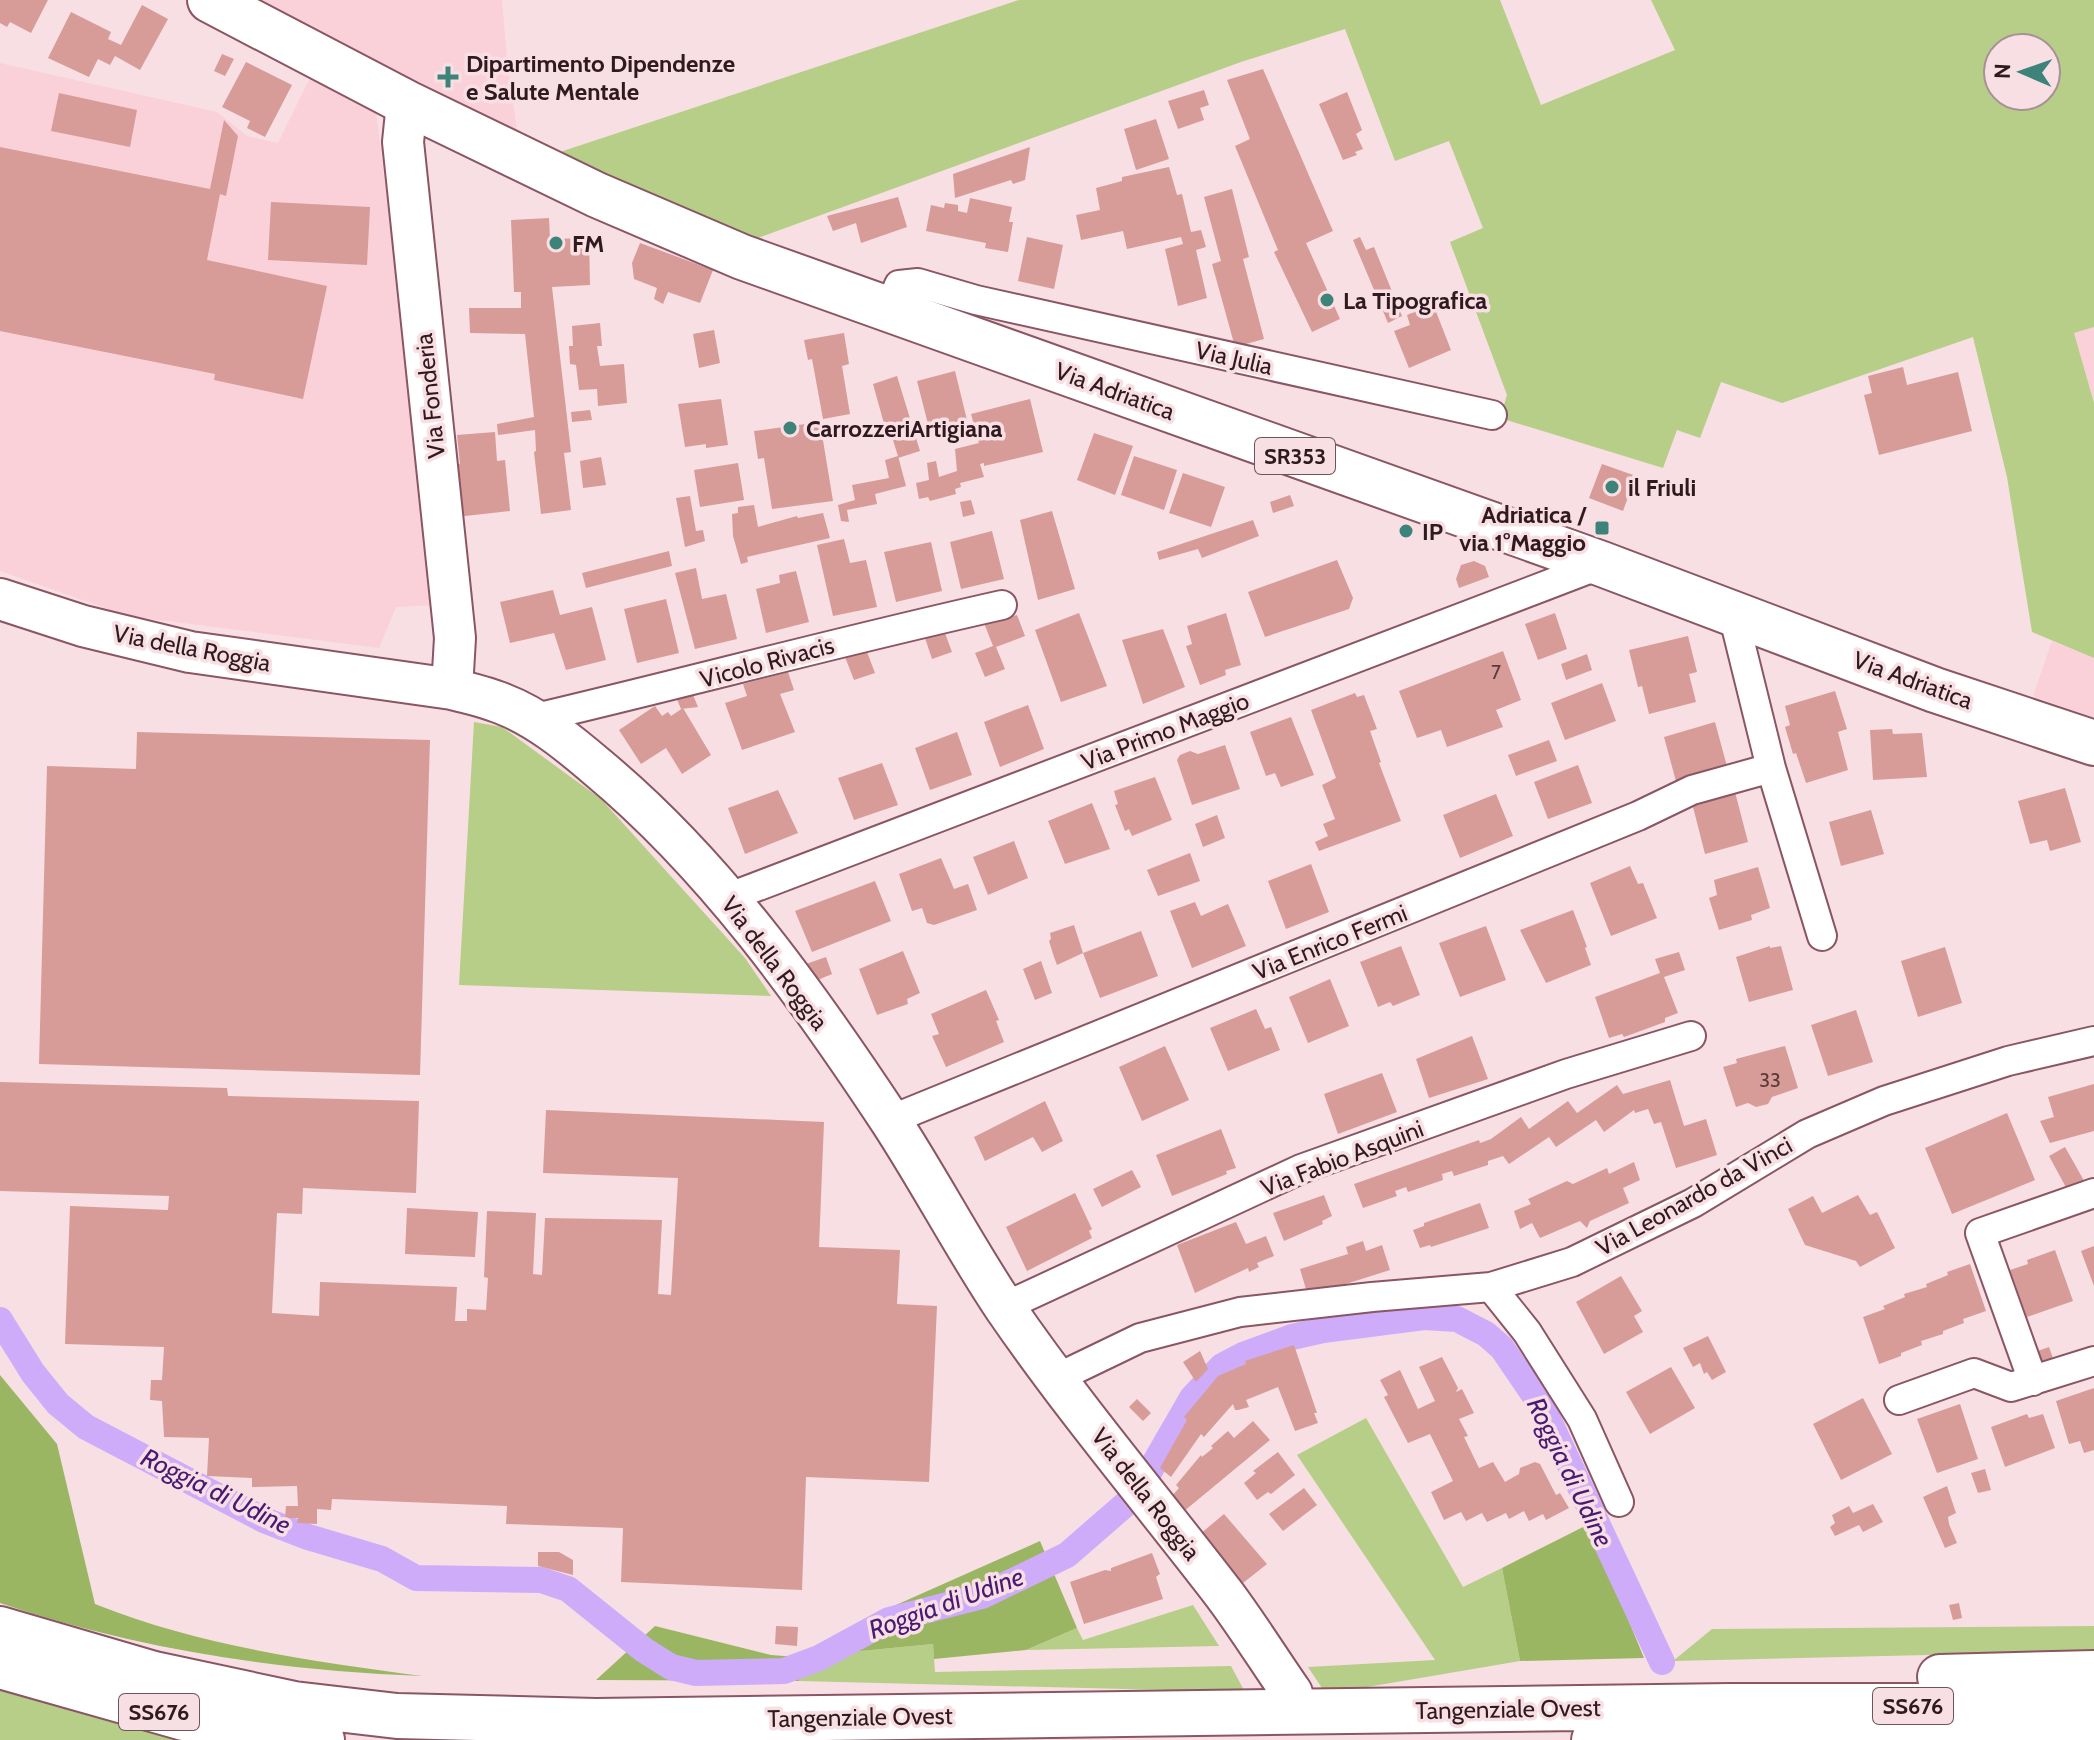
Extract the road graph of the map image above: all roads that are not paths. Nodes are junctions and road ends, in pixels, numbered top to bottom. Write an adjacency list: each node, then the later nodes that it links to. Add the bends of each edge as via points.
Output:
1 (210, 0): 2 (main road, Via Adriatica)
2 (407, 103): 3 (main road, Via Adriatica / SR353, via 597,195 742,257 888,311); 9 (street, Via Fonderia, via 403,142 455,638)
3 (970, 319): 4 (street, Via Julia); 5 (main road, Via Adriatica / SR353)
4 (1492, 415)
5 (1602, 564): 8 (main road, Via Adriatica / SR353); 13 (street, Via Primo Maggio)
6 (0, 599): 9 (street, Via della Roggia, via 190,652)
7 (1002, 605): 10 (street, Vicolo Rivacis)
8 (1733, 614): 11 (main road, Via Adriatica / SR353); 12 (street)
9 (452, 689): 10 (street, Via della Roggia, via 505,704)
10 (532, 719): 13 (street, Via della Roggia, via 626,792)
11 (2094, 743)
12 (1771, 768): 14 (street); 17 (street, Via Enrico Fermi, via 1692,790)
13 (727, 898): 17 (street, Via della Roggia)
14 (1822, 936)
15 (1691, 1036): 20 (street, Via Fabio Asquini, via 1566,1074 1301,1169)
16 (2094, 1041): 19 (street, Via Leonardo da Vinci, via 2008,1061 1884,1101 1807,1134 1693,1203 1572,1262)
17 (890, 1120): 20 (street, Via della Roggia)
18 (2094, 1193): 23 (street, via 1980,1233)
19 (1491, 1287): 22 (street, Via Leonardo da Vinci, via 1240,1312 1140,1338); 25 (street, via 1527,1332 1582,1419)
20 (1004, 1307): 22 (street, Via della Roggia)
21 (2094, 1361): 23 (street)
22 (1057, 1378): 29 (street, Via della Roggia, via 1226,1597)
23 (2033, 1381): 24 (street, via 2011,1387 1974,1373)
24 (1899, 1400)
25 (1619, 1502)
26 (0, 1629): 31 (main road, Tangenziale Ovest / SS676, via 154,1674 294,1704 397,1716 596,1721)
27 (0, 1666): 34 (main road, SS676, via 184,1718)
28 (2094, 1673): 31 (main road, via 1789,1680)
29 (1292, 1693)
30 (2094, 1706): 32 (main road, SS676)
31 (1382, 1710): 32 (main road, Tangenziale Ovest / SS676)
32 (1731, 1722): 33 (main road, SS676); 35 (main road, Tangenziale Ovest / SS676)
33 (2094, 1738)
34 (322, 1740)
35 (1594, 1740)

